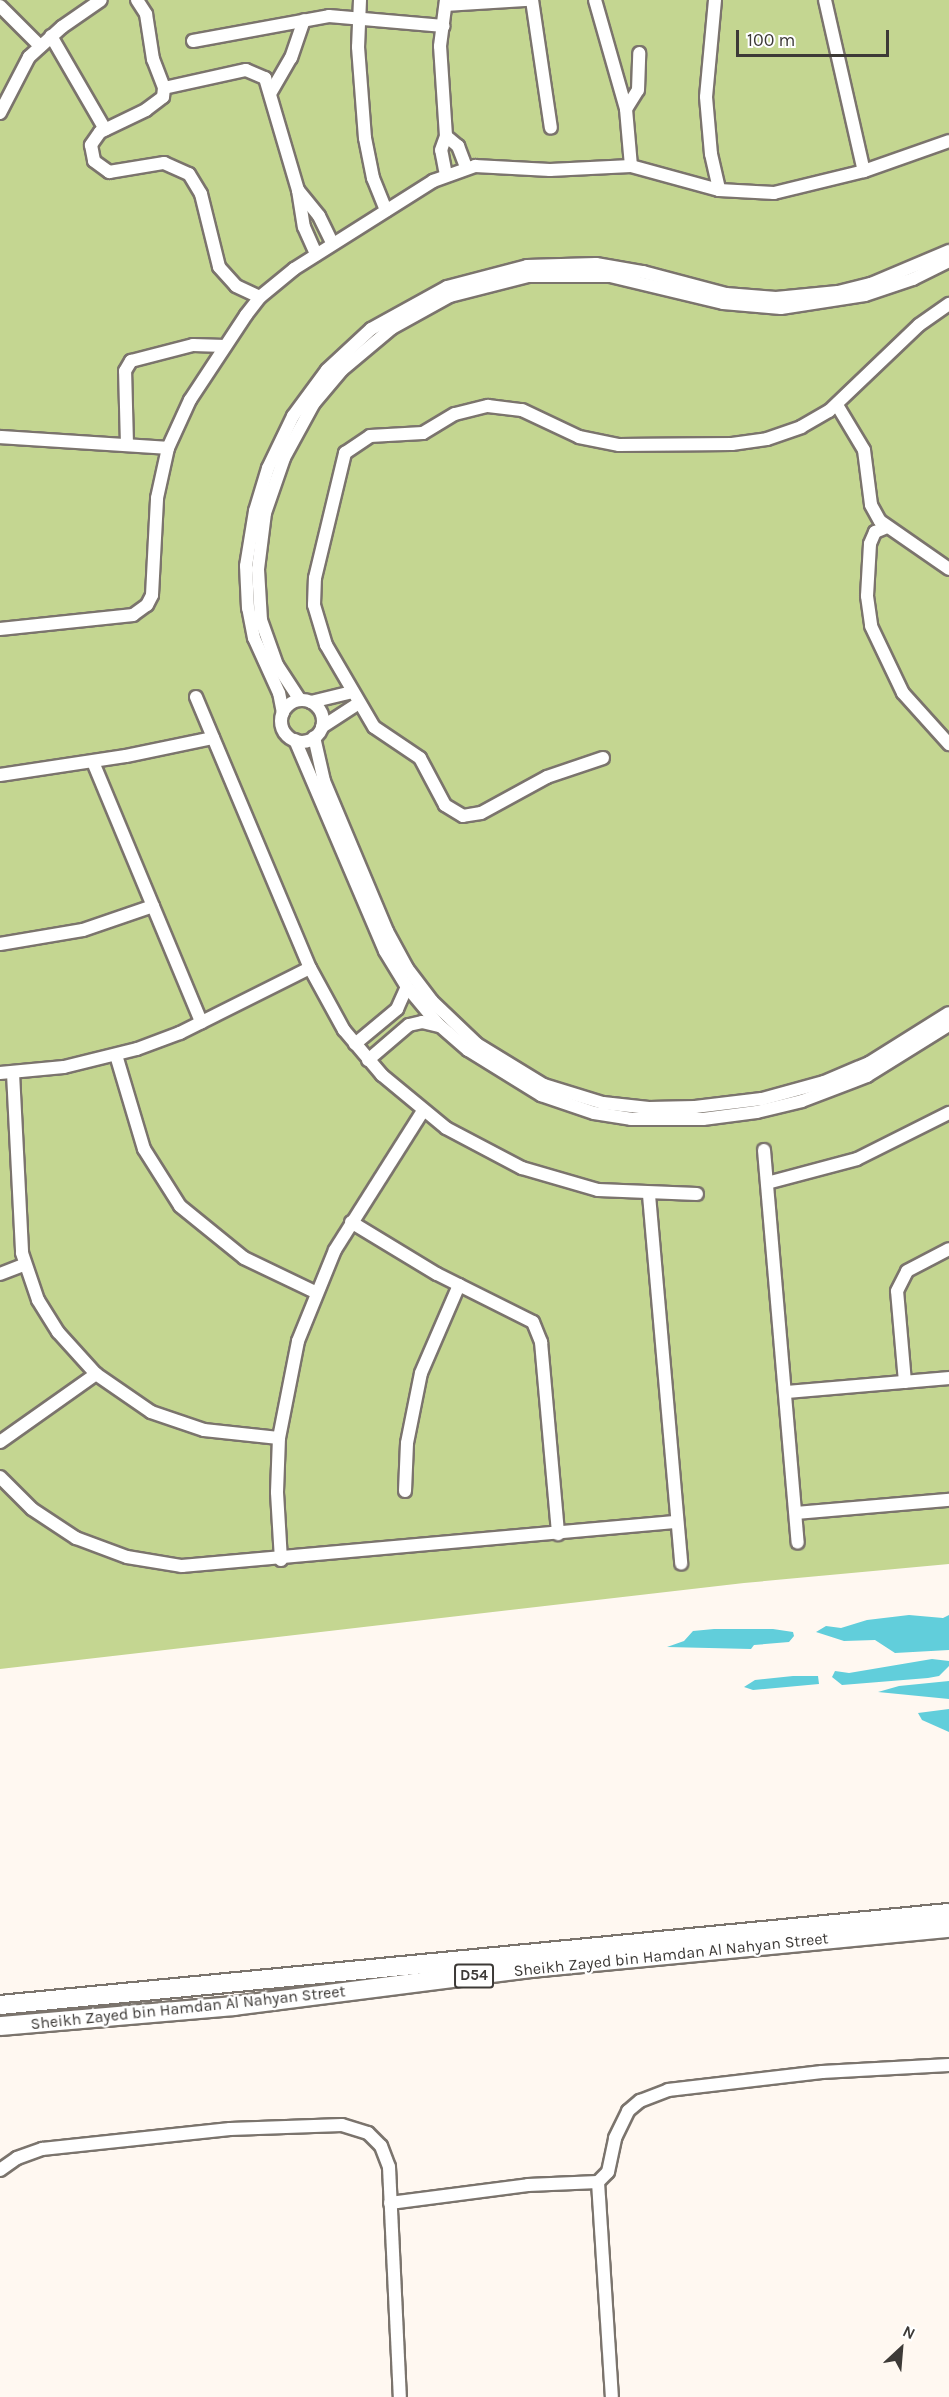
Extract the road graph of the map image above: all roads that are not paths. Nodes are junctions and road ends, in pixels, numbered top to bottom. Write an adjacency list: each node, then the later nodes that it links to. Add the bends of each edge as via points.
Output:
1 (101, 0): 14 (street)
2 (137, 0): 18 (street, via 146,14 153,59)
3 (360, 0): 12 (street)
4 (527, 0): 9 (street)
5 (532, 0): 22 (street)
6 (595, 0): 20 (street)
7 (715, 0): 31 (street, via 706,97)
8 (825, 0): 28 (street)
9 (447, 2): 13 (street)
10 (0, 6): 16 (street)
11 (304, 20): 12 (street, via 329,16); 15 (street); 19 (street, via 291,58)
12 (359, 20): 13 (street); 32 (street, via 366,144 373,178)
13 (444, 26): 24 (street, via 440,46)
14 (51, 36): 16 (street); 23 (street)
15 (193, 41)
16 (40, 46): 21 (street, via 18,73)
17 (639, 53): 20 (street, via 638,90)
18 (164, 88): 19 (street, via 249,69 265,78); 23 (street, via 159,102)
19 (271, 92): 30 (street)
20 (626, 109): 26 (street)
21 (0, 113)
22 (551, 128)
23 (105, 129): 37 (street, via 91,145 92,156 101,168 114,172 164,163 178,166 194,178 219,267 236,286)
24 (446, 136): 27 (street, via 458,146); 29 (street, via 441,150)
25 (949, 141): 28 (street)
26 (631, 166): 27 (street, via 550,170); 31 (street)
27 (466, 167): 29 (street)
28 (864, 171): 31 (street, via 793,191 755,194)
29 (446, 175): 32 (street)
30 (298, 190): 33 (street, via 319,216); 35 (street, via 302,221)
31 (719, 190)
32 (386, 210): 33 (street)
33 (332, 243): 35 (street)
34 (949, 251): 50 (street, via 871,284 786,297 726,294 596,264 527,266 447,287 385,319 341,356 304,400 275,450 255,511 246,566 248,608 254,638 279,693)
35 (316, 254): 37 (street)
36 (949, 261): 49 (street, via 864,295 782,308 723,303 610,276 528,276 450,296 392,328 342,370 314,403 284,458 265,513 258,569 261,620 277,665)
37 (260, 297): 39 (street)
38 (949, 304): 40 (street, via 920,325)
39 (225, 346): 42 (street, via 193,345 131,361 125,371); 43 (street, via 190,400)
40 (837, 405): 44 (street, via 864,450 871,505); 47 (street, via 784,434 732,444 606,444 567,432 533,414 500,406 465,411 423,433 378,434 356,443 345,453 338,472 313,596 322,636)
41 (0, 437): 42 (street)
42 (127, 445): 43 (street)
43 (168, 448): 46 (street, via 157,498 152,595 147,605 133,615)
44 (887, 527): 45 (street); 54 (street, via 875,532 870,544 867,596 871,626 903,693)
45 (948, 566)
46 (0, 629)
47 (356, 697): 49 (street); 51 (street); 55 (street, via 380,733 420,758 445,806 463,816 475,815 536,782)
48 (196, 698): 52 (street)
49 (305, 701): 50 (street); 51 (street, via 321,713)
50 (283, 713): 53 (street, via 283,729)
51 (318, 732): 53 (street); 62 (street, via 324,781 387,931 407,968 432,1001 477,1044 544,1084 582,1098 626,1106 695,1107 751,1101 804,1089 862,1066 905,1044)
52 (213, 738): 56 (street); 60 (street)
53 (295, 740): 61 (street, via 385,951)
54 (949, 744)
55 (603, 758)
56 (93, 762): 57 (street); 58 (street)
57 (0, 775)
58 (153, 906): 59 (street, via 83,930); 63 (street)
59 (0, 944)
60 (310, 968): 63 (street); 68 (street)
61 (406, 987): 64 (street, via 397,1009); 66 (street)
62 (949, 1013)
63 (201, 1022): 69 (street)
64 (380, 1024): 67 (street); 68 (street)
65 (949, 1025): 66 (street, via 888,1065 824,1093 757,1112 677,1120 613,1117 558,1102 486,1063)
66 (440, 1026): 67 (street, via 416,1023)
67 (392, 1038): 70 (street)
68 (355, 1044): 70 (street)
69 (116, 1055): 71 (street); 83 (street, via 144,1149 180,1206 244,1258)
70 (368, 1060): 72 (street)
71 (7, 1073): 80 (street)
72 (423, 1111): 77 (street, via 485,1152 540,1175 598,1190); 78 (street)
73 (949, 1113): 75 (street, via 857,1159)
74 (764, 1150): 75 (street)
75 (767, 1183): 87 (street)
76 (697, 1194): 77 (street)
77 (649, 1195): 94 (street)
78 (351, 1222): 82 (street); 83 (street)
79 (949, 1249): 86 (street, via 907,1270 897,1290)
80 (24, 1265): 81 (street); 84 (street, via 48,1317)
81 (0, 1274)
82 (459, 1286): 91 (street, via 437,1328 418,1384 407,1443); 95 (street, via 522,1313 540,1335)
83 (315, 1292): 88 (street, via 291,1365)
84 (96, 1374): 88 (street, via 142,1407 175,1422 222,1433); 89 (street)
85 (949, 1378): 86 (street)
86 (905, 1382): 87 (street)
87 (787, 1392): 93 (street)
88 (279, 1438): 97 (street)
89 (0, 1442)
90 (0, 1477): 97 (street, via 32,1509 60,1529 127,1557 182,1566)
91 (405, 1491)
92 (949, 1500): 93 (street)
93 (796, 1513): 96 (street)
94 (677, 1522): 95 (street); 98 (street)
95 (558, 1533): 97 (street)
96 (798, 1544)
97 (281, 1560)
98 (681, 1564)
99 (949, 1913): 101 (highway, Sheikh Zayed bin Hamdan Al Nahyan Street / D54)
100 (949, 1928): 102 (highway, Sheikh Zayed bin Hamdan Al Nahyan Street / D54, via 532,1968 234,2007)
101 (0, 2005)
102 (0, 2026)
103 (949, 2065): 105 (street, via 822,2072 668,2090 640,2101 628,2111 615,2138 608,2172)
104 (0, 2170): 106 (street, via 25,2154 50,2148 263,2126 342,2125 368,2133 381,2146 388,2167)
105 (598, 2182): 106 (street, via 528,2185); 108 (street)
106 (390, 2202): 107 (street)
107 (400, 2397)
108 (612, 2397)

